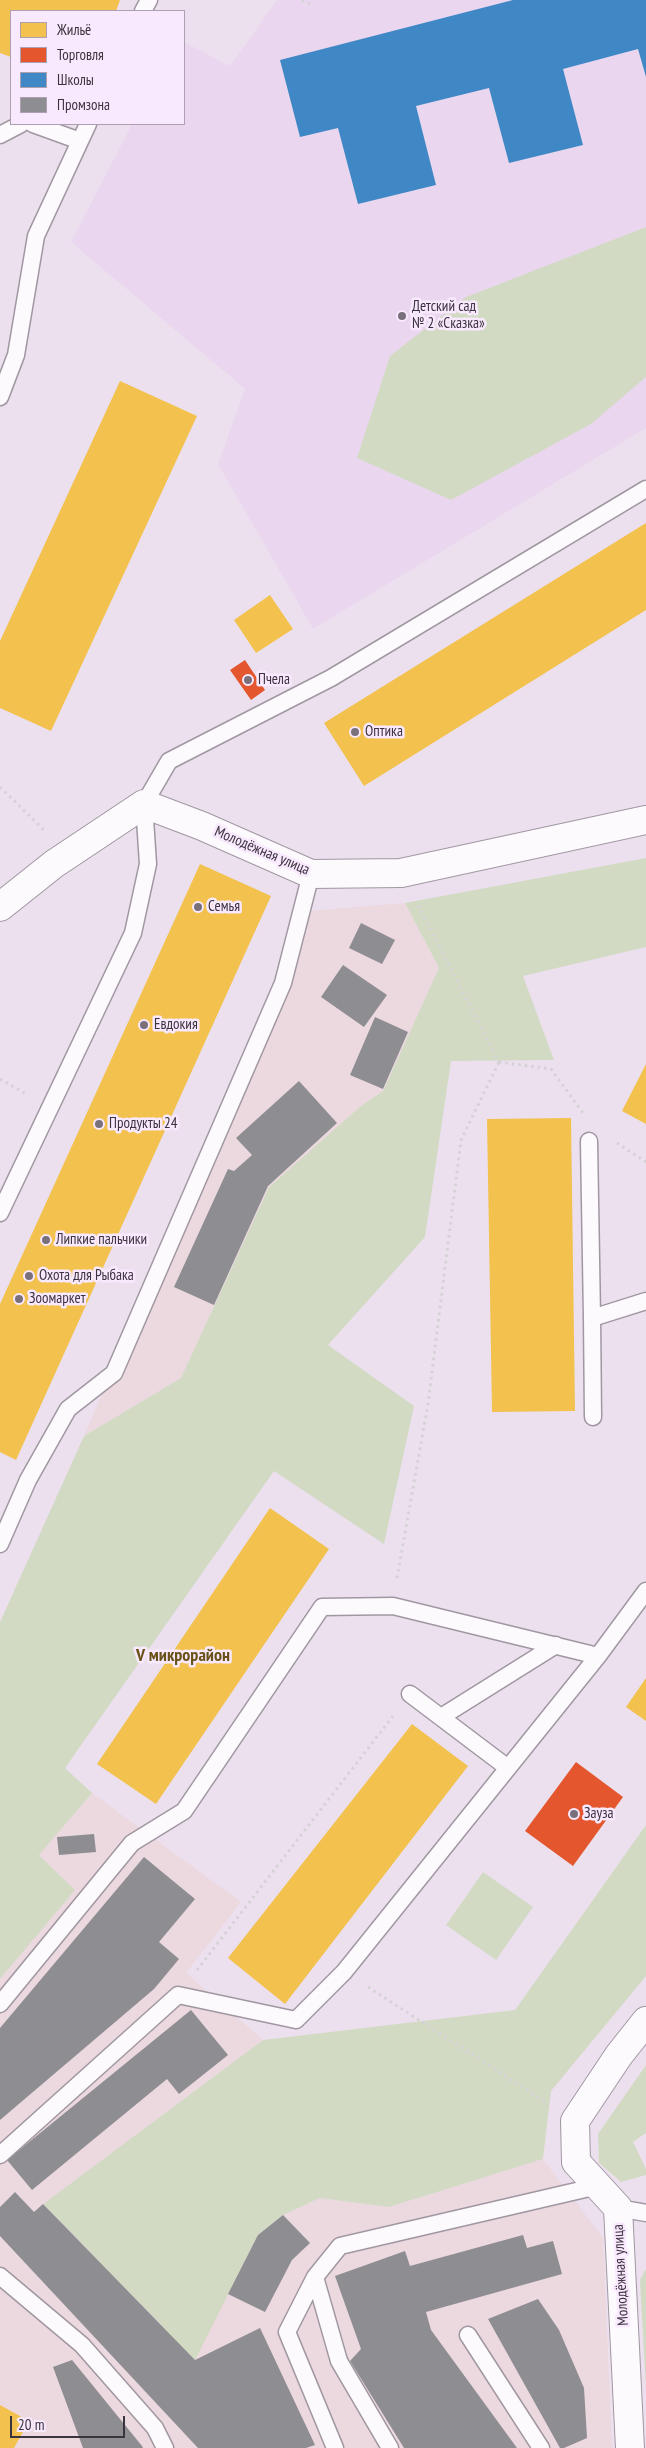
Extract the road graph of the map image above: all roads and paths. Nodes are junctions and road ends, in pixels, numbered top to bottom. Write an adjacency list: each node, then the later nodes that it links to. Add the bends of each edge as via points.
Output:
1 (302, 0): 2 (path)
2 (312, 4)
3 (19, 125): 6 (lane)
4 (36, 125): 7 (lane)
5 (88, 125): 7 (lane)
6 (0, 135)
7 (80, 141): 8 (lane, via 36,236 16,355)
8 (0, 397)
9 (646, 489): 11 (lane, via 331,678 169,760)
10 (0, 787): 13 (path, via 48,834)
11 (144, 804): 13 (street); 14 (street, Молодёжная улица); 22 (lane, via 148,864 133,933)
12 (646, 820): 14 (street, Молодёжная улица, via 401,873)
13 (54, 864): 16 (street)
14 (311, 874): 26 (lane, via 284,983 114,1373 68,1409 28,1480)
15 (414, 898): 17 (path)
16 (0, 907)
17 (499, 1062): 18 (path, via 551,1069); 27 (path, via 461,1140 428,1404)
18 (584, 1114)
19 (610, 1138): 21 (path)
20 (589, 1141): 24 (lane)
21 (646, 1162)
22 (0, 1213)
23 (646, 1302): 24 (lane)
24 (592, 1318): 25 (lane)
25 (593, 1417)
26 (0, 1544)
27 (400, 1563)
28 (646, 1591): 30 (lane)
29 (556, 1645): 30 (lane); 32 (lane); 36 (lane, via 392,1606 322,1607 184,1811 132,1843)
30 (598, 1656): 33 (lane)
31 (410, 1694): 32 (lane); 35 (path)
32 (441, 1717): 33 (lane)
33 (508, 1768): 34 (lane)
34 (344, 1972): 35 (lane, via 296,2020); 38 (path)
35 (178, 1994): 39 (lane)
36 (0, 2004)
37 (646, 2021): 38 (street)
38 (575, 2121): 40 (street, Молодёжная улица, via 576,2162)
39 (0, 2155)
40 (598, 2186): 41 (street, Молодёжная улица); 44 (lane, via 340,2246)
41 (618, 2208): 42 (lane); 50 (street, Молодёжная улица)
42 (646, 2213)
43 (0, 2276): 46 (lane, via 82,2345 155,2428)
44 (315, 2277): 47 (lane, via 287,2332); 48 (lane, via 339,2361)
45 (468, 2335): 49 (lane)
46 (165, 2448)
47 (335, 2448)
48 (390, 2448)
49 (540, 2448)
50 (630, 2448)

